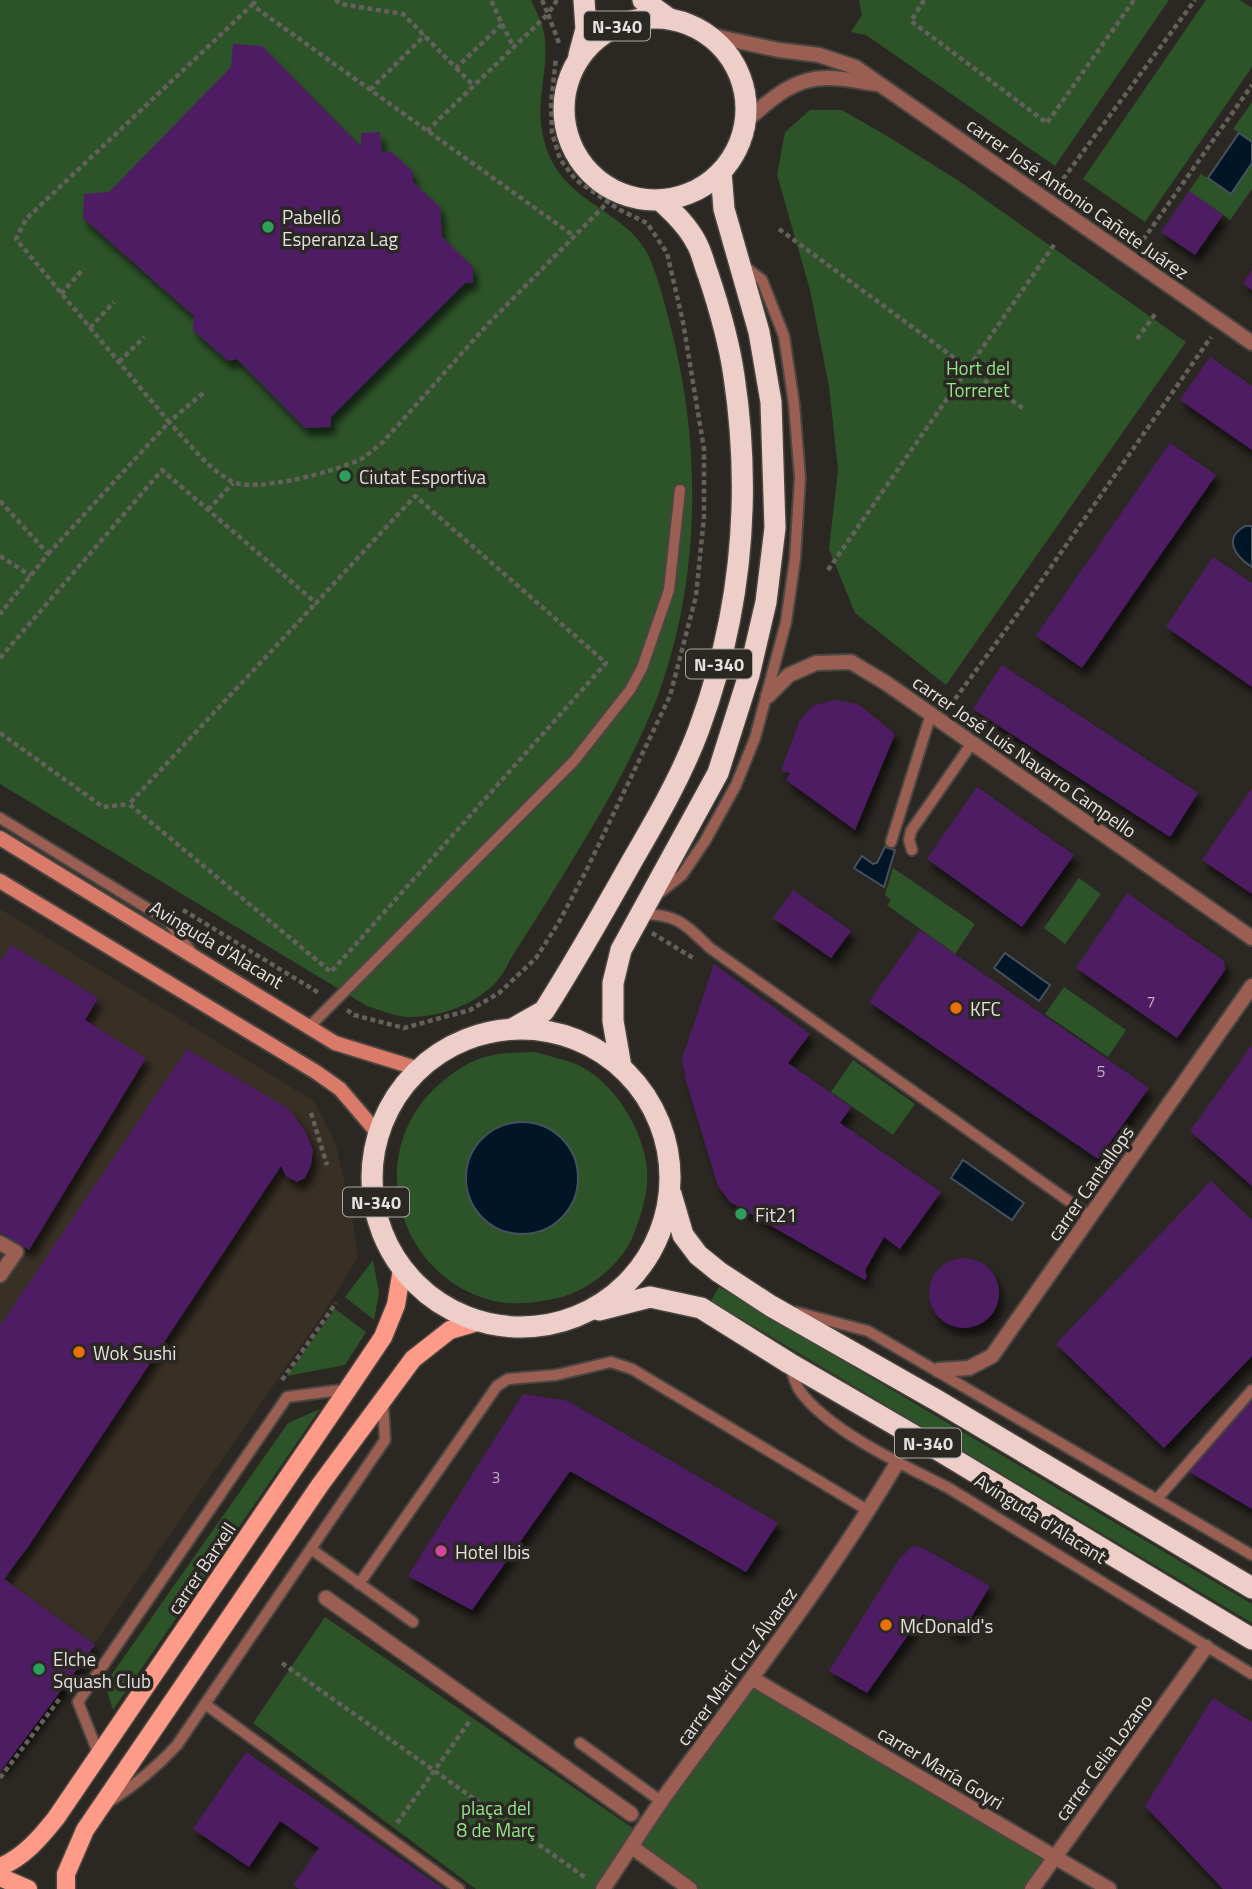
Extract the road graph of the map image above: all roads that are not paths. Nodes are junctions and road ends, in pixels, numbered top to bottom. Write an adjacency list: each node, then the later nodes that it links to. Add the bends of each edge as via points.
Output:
1 (584, 0): 4 (highway, N-340, via 586,29)
2 (657, 10): 3 (highway, N-340); 4 (highway, N-340, via 611,28)
3 (716, 37): 5 (street, carrer José Antonio Cañete Juárez, via 819,55 855,67); 6 (highway, N-340, via 742,80)
4 (579, 54): 8 (highway, N-340, via 567,86 564,112 582,162 608,186)
5 (881, 85): 6 (street, carrer José Antonio Cañete Juárez, via 827,78 796,83); 10 (street, carrer José Antonio Cañete Juárez)
6 (750, 119): 7 (highway, N-340)
7 (721, 177): 8 (highway, N-340); 9 (highway, N-340, via 724,209)
8 (663, 203): 25 (highway, N-340, via 698,245 731,356 744,474 735,599 699,729 671,794 544,1011)
9 (739, 263): 12 (lane, via 762,279 784,336 800,478 786,622); 20 (highway, N-340, via 759,332 771,402 775,528 766,602 718,773)
10 (1252, 343)
11 (680, 490): 24 (lane, via 670,590 630,690 574,761)
12 (768, 696): 13 (street, carrer José Luis Navarro Campello, via 789,675 816,663 851,662); 20 (lane, via 736,785 705,841 682,875)
13 (931, 714): 14 (street, carrer José Luis Navarro Campello); 17 (lane)
14 (972, 743): 18 (lane, via 911,831); 21 (street, carrer José Luis Navarro Campello)
15 (0, 818): 22 (lane, via 168,921)
16 (0, 838): 22 (main road, Avinguda d'Alacant)
17 (891, 842)
18 (912, 850)
19 (0, 881): 28 (main road, via 316,1072 340,1088)
20 (644, 915): 26 (highway, N-340, via 621,950 613,983 613,1021); 30 (lane, via 661,914 681,922 722,956)
21 (1252, 938)
22 (196, 958): 24 (main road, Avinguda d'Alacant)
23 (1252, 986): 30 (street, carrer Cantallops)
24 (309, 1027): 27 (main road, Avinguda d'Alacant, via 335,1043)
25 (512, 1029): 26 (highway, N-340, via 554,1032 592,1047); 27 (highway, N-340, via 466,1039)
26 (621, 1067): 29 (highway, N-340, via 652,1106 669,1151)
27 (419, 1069): 28 (highway, N-340)
28 (375, 1130): 32 (highway, N-340, via 372,1173 379,1223)
29 (671, 1194): 34 (highway, N-340, via 683,1235 698,1255); 35 (highway, N-340, via 655,1247 635,1277)
30 (1090, 1216): 38 (street, carrer Cantallops, via 992,1356 969,1368)
31 (0, 1242): 33 (street, via 16,1252)
32 (402, 1269): 36 (highway, N-340, via 433,1299); 39 (main road, carrer Barxell, via 396,1305 383,1337)
33 (0, 1275)
34 (771, 1306): 38 (lane, via 868,1331); 48 (highway, N-340)
35 (590, 1312): 36 (highway, N-340, via 536,1328); 37 (highway, Avinguda d'Alacant / N-340, via 650,1297 701,1308)
36 (477, 1322): 41 (main road, via 435,1340 413,1359)
37 (789, 1363): 42 (lane, Avinguda d'Alacant, via 799,1390 826,1419); 51 (highway, Avinguda d'Alacant / N-340)
38 (939, 1370): 43 (lane)
39 (348, 1390): 57 (main road, carrer Barxell); 57 (lane, via 287,1397 78,1702)
40 (1252, 1390): 43 (lane)
41 (383, 1399): 45 (lane, via 385,1440); 59 (main road)
42 (897, 1463): 44 (street, carrer Mari Cruz Álvarez); 52 (lane, Avinguda d'Alacant, via 947,1487)
43 (1157, 1499): 46 (lane)
44 (869, 1511): 47 (lane, via 632,1369 611,1362 496,1386); 54 (street, carrer Mari Cruz Álvarez)
45 (311, 1549): 47 (lane); 55 (lane)
46 (1252, 1555)
47 (359, 1584): 50 (lane)
48 (1252, 1588)
49 (326, 1598): 60 (street)
50 (414, 1622)
51 (1252, 1639)
52 (1206, 1647): 53 (lane, Avinguda d'Alacant); 62 (street, carrer Celia Lozano)
53 (1252, 1674)
54 (753, 1679): 58 (street, carrer Mari Cruz Álvarez); 62 (street, carrer María Goyri)
55 (205, 1704): 59 (lane, via 160,1765); 67 (lane)
56 (580, 1743): 58 (lane, via 658,1799)
57 (99, 1755): 63 (main road, carrer Barxell, via 36,1843)
58 (664, 1797): 61 (street, carrer Mari Cruz Álvarez)
59 (99, 1808): 66 (main road, via 66,1874)
60 (631, 1814)
61 (632, 1847): 68 (street, carrer Mari Cruz Álvarez); 69 (street)
62 (1055, 1857): 70 (street, carrer Celia Lozano); 71 (street, carrer María Goyri)
63 (0, 1867)
64 (0, 1877): 65 (main road)
65 (29, 1889)
66 (66, 1889)
67 (459, 1889)
68 (603, 1889)
69 (690, 1889)
70 (1032, 1889)
71 (1109, 1889)

